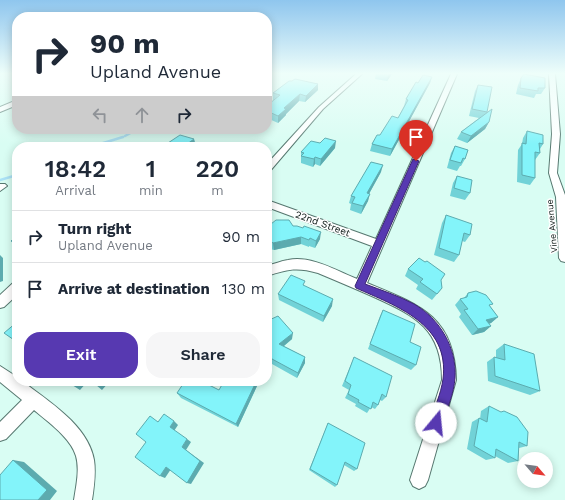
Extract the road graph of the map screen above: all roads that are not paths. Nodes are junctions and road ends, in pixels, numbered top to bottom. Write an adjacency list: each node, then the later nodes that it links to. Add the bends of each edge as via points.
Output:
1 (333, 97): 6 (street)
2 (444, 97): 8 (street)
3 (554, 97): 9 (street, Vine Avenue, via 556,134 553,173 561,197)
4 (12, 104): 5 (street)
5 (0, 110)
6 (272, 163)
7 (272, 205): 8 (street, 22nd Street)
8 (379, 244): 11 (street)
9 (565, 258)
10 (272, 269): 11 (street, via 289,264 303,264)
11 (360, 286): 19 (street, via 410,307 424,317 444,346 449,363 449,380)
12 (12, 292): 13 (street)
13 (0, 303)
14 (0, 373): 15 (street)
15 (12, 383)
16 (15, 386): 17 (street)
17 (32, 400): 18 (street); 20 (street, via 75,436 84,453 86,468)
18 (0, 434)
19 (419, 480)
20 (83, 500)

